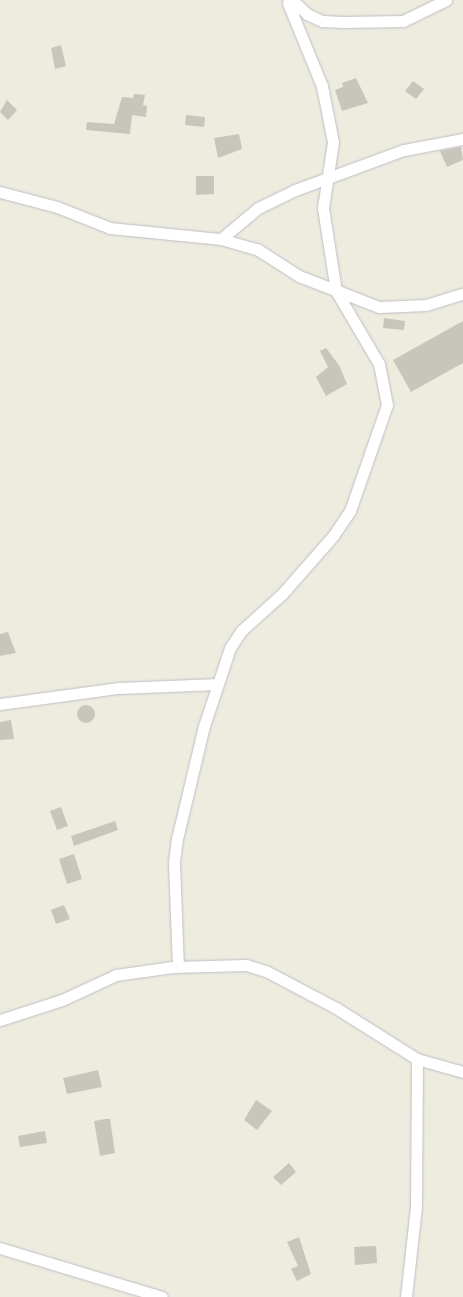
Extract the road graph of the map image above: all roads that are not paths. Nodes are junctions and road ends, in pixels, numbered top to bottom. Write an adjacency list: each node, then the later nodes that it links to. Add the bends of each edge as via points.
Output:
1 (446, 0): 2 (street, via 404,21 343,22 322,21)
2 (290, 1): 4 (street, via 322,86 333,142)
3 (463, 139): 4 (street, via 404,150)
4 (326, 177): 6 (street, via 271,200); 7 (street, via 324,226)
5 (0, 192): 6 (street, via 57,207 110,228)
6 (221, 239): 7 (street, via 257,249 299,276)
7 (336, 292): 8 (street, via 379,307 399,308); 9 (street, via 379,364 386,387 384,420 350,511 282,594 241,631 230,648)
8 (463, 294)
9 (218, 684): 10 (street, via 119,688); 11 (street, via 177,839)
10 (0, 704)
11 (178, 967): 12 (street, via 116,975 62,1000); 13 (street, via 246,964 266,970)
12 (1, 1018)
13 (417, 1059): 14 (street); 17 (street, via 416,1206)
14 (463, 1072)
15 (0, 1248): 16 (street)
16 (162, 1297)
17 (406, 1297)

